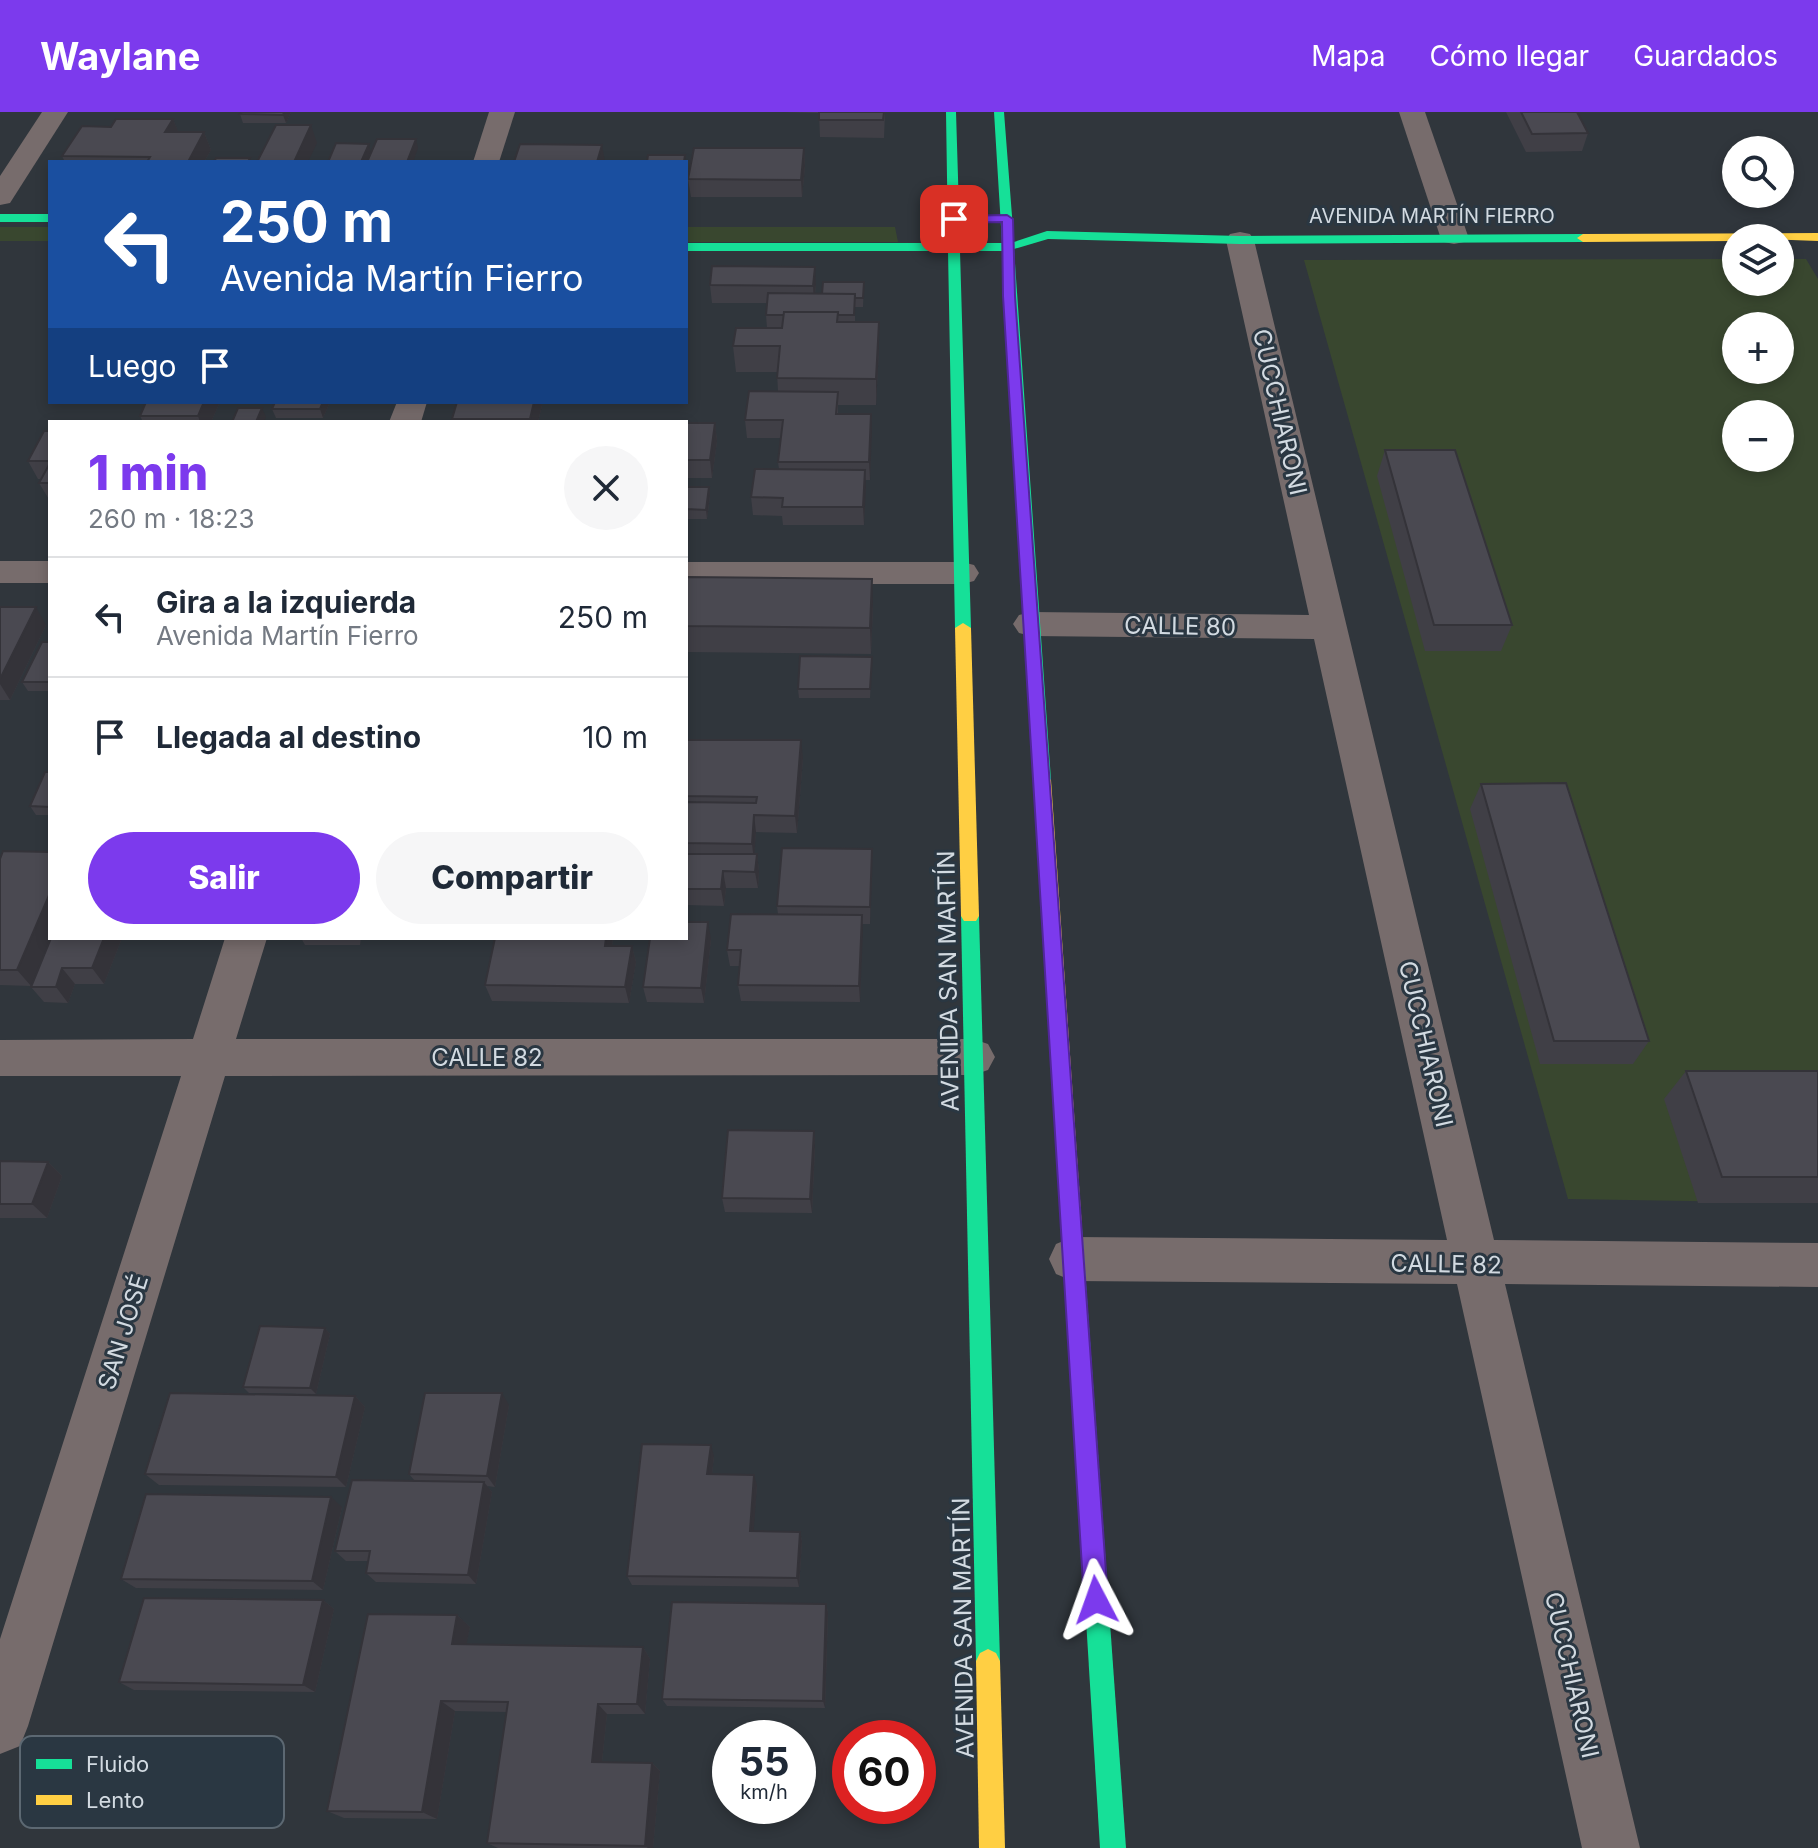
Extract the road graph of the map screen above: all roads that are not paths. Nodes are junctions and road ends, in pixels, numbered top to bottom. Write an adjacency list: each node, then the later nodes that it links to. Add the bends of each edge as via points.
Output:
1 (55, 112): 7 (street)
2 (502, 112): 6 (street)
3 (951, 112): 10 (main road, AVENIDA SAN MARTÍN)
4 (999, 112): 11 (main road)
5 (1412, 112): 13 (street)
6 (487, 160)
7 (0, 197)
8 (0, 218): 9 (main road)
9 (48, 218)
10 (960, 219): 11 (main road, AVENIDA MARTÍN FIERRO); 16 (main road, AVENIDA SAN MARTÍN)
11 (1007, 219): 12 (main road, AVENIDA MARTÍN FIERRO); 18 (main road)
12 (1047, 235): 15 (main road, AVENIDA MARTÍN FIERRO); 18 (main road, AVENIDA MARTÍN FIERRO)
13 (1454, 236): 14 (main road, AVENIDA MARTÍN FIERRO); 15 (main road, AVENIDA MARTÍN FIERRO)
14 (1818, 237)
15 (1240, 240): 24 (street, CUCCHIARONI)
16 (955, 246): 17 (main road, AVENIDA MARTÍN FIERRO); 18 (main road, AVENIDA MARTÍN FIERRO); 22 (main road, AVENIDA SAN MARTÍN)
17 (688, 247)
18 (1009, 247): 23 (main road)
19 (0, 572): 20 (street)
20 (48, 572)
21 (688, 573): 22 (street)
22 (962, 573): 26 (main road, AVENIDA SAN MARTÍN)
23 (1031, 624): 24 (street, CALLE 80); 29 (main road)
24 (1330, 627): 30 (street, CUCCHIARONI)
25 (245, 940): 28 (street, SAN JOSÉ)
26 (973, 1057): 28 (street, CALLE 82); 33 (main road, AVENIDA SAN MARTÍN)
27 (0, 1058): 28 (street, CALLE 82)
28 (209, 1058): 32 (street, SAN JOSÉ)
29 (1073, 1259): 30 (street, CALLE 82); 34 (main road)
30 (1477, 1264): 31 (street, CALLE 82); 35 (street, CUCCHIARONI)
31 (1818, 1265)
32 (0, 1726)
33 (992, 1848)
34 (1113, 1848)
35 (1611, 1848)

